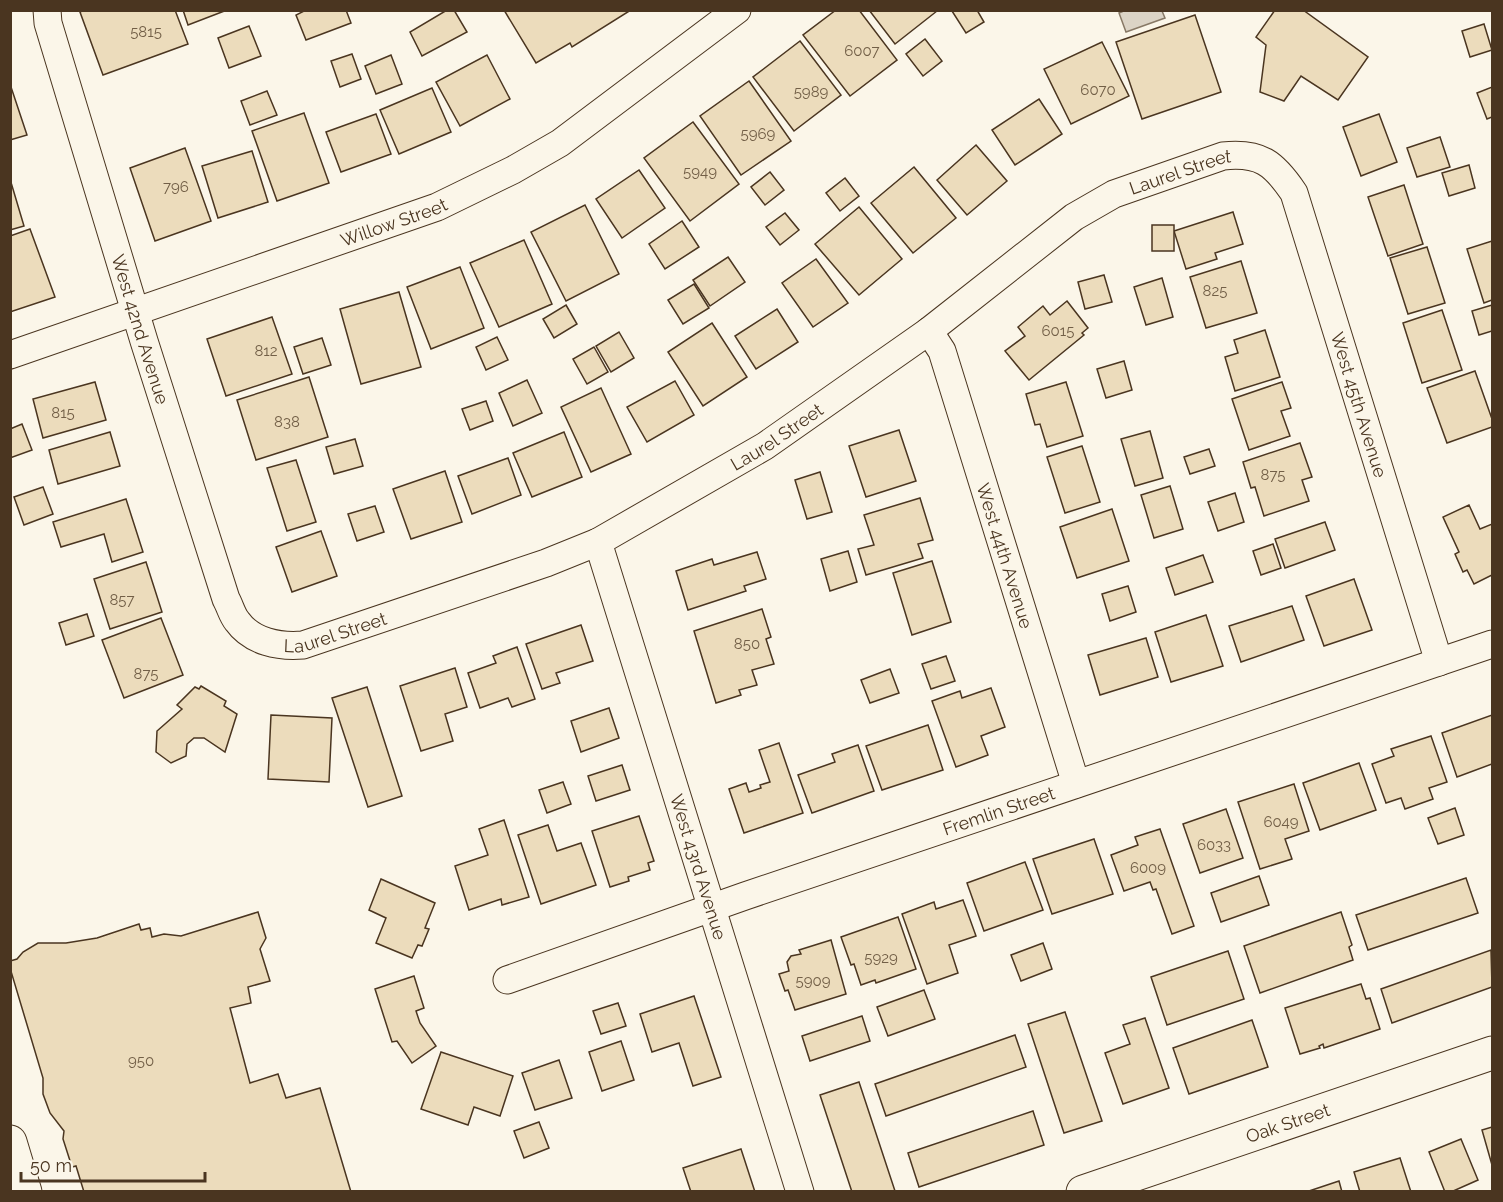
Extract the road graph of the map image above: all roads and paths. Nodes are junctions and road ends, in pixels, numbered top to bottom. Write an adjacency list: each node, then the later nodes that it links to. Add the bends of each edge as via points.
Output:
1 (47, 10): 4 (street, West 42nd Avenue)
2 (737, 10): 4 (street, Willow Street, via 560,143 513,170 437,207)
3 (1261, 160): 5 (street, Laurel Street, via 1240,154 1223,156 1114,194 1074,217); 10 (street, West 45th Avenue, via 1280,172 1294,193)
4 (135, 312): 6 (street, Willow Street); 8 (street, West 42nd Avenue, via 226,599 237,622)
5 (929, 331): 7 (street, Laurel Street, via 765,446); 11 (street, West 44th Avenue, via 942,351)
6 (10, 355)
7 (598, 542): 8 (street, Laurel Street, via 303,645 274,644); 12 (street, West 43rd Avenue)
8 (255, 638)
9 (1492, 644): 10 (street, Fremlin Street)
10 (1439, 662): 11 (street, Fremlin Street)
11 (1076, 784): 12 (street, Fremlin Street)
12 (711, 908): 13 (street, Fremlin Street); 17 (street, West 43rd Avenue)
13 (507, 980)
14 (1492, 1053): 18 (main road, Oak Street)
15 (10, 1142): 16 (main road)
16 (25, 1191)
17 (800, 1191)
18 (1083, 1191)

